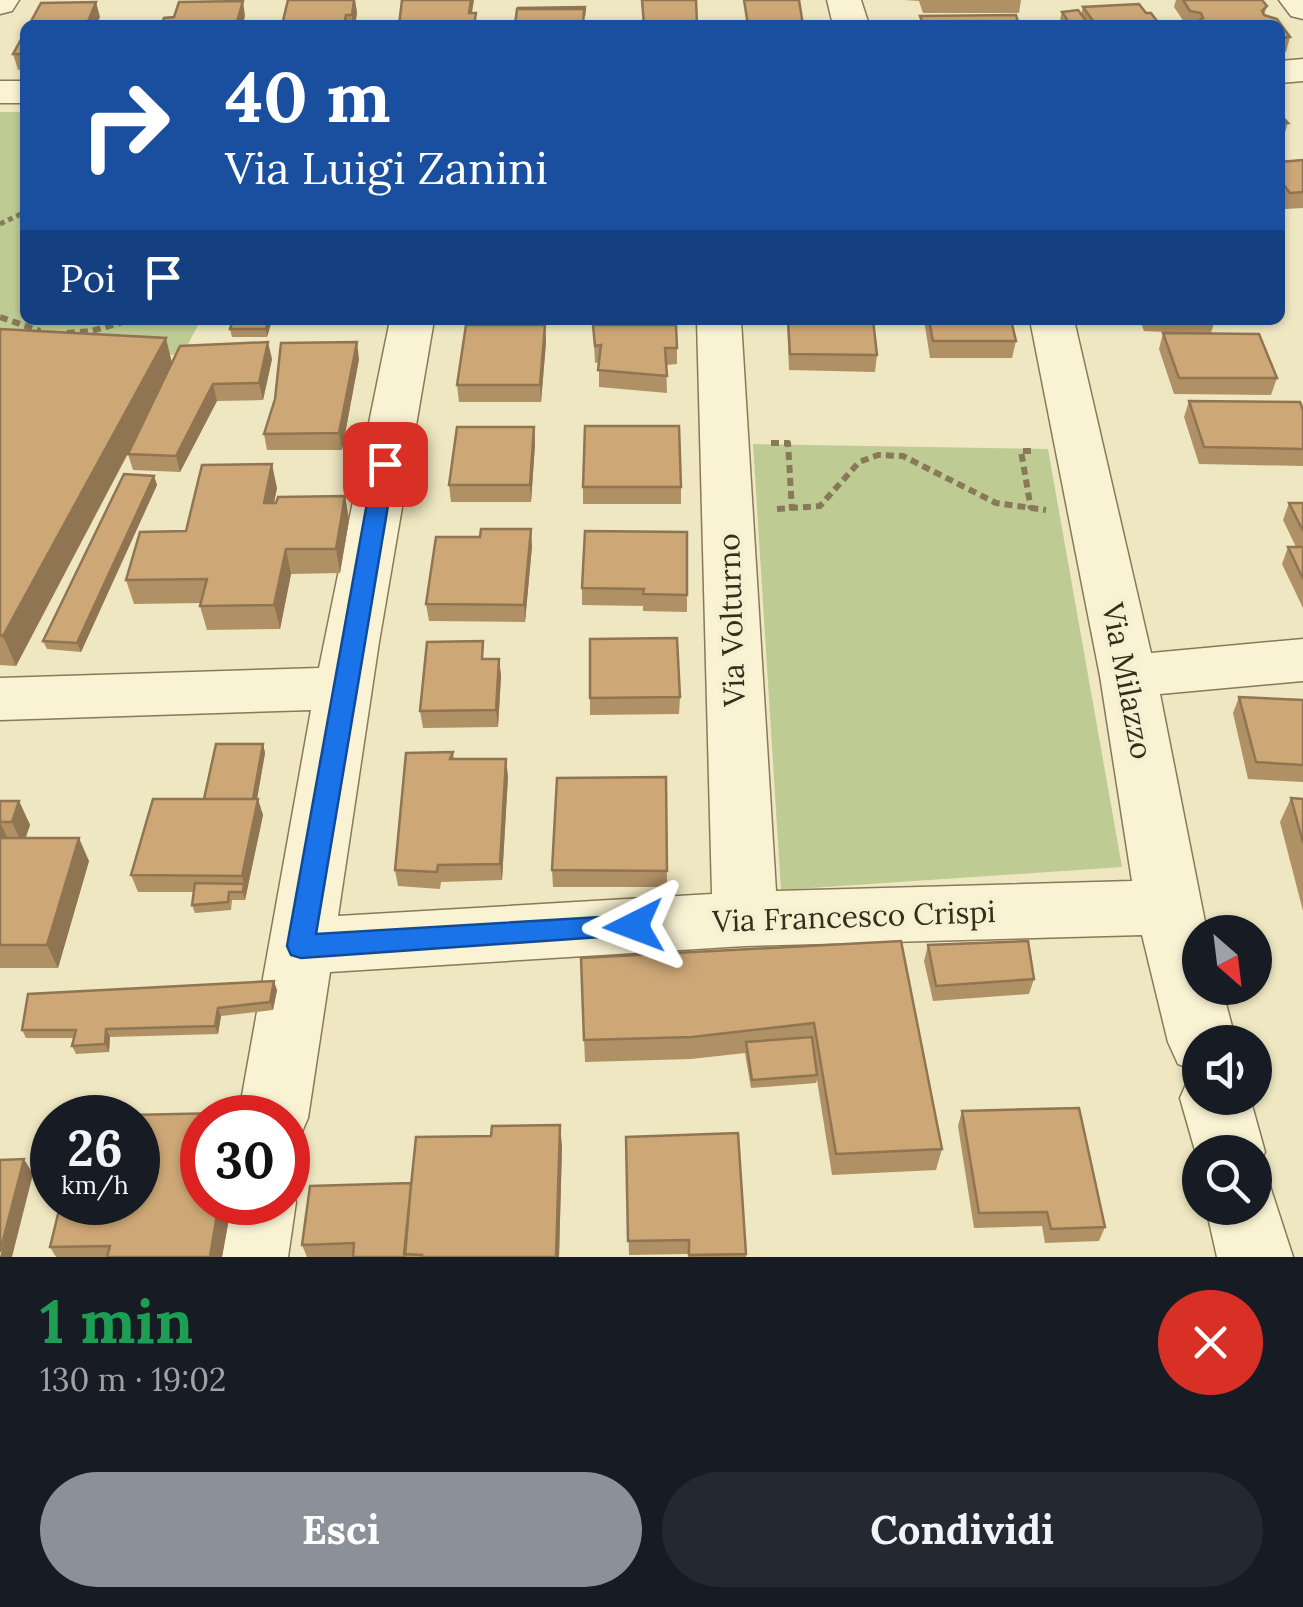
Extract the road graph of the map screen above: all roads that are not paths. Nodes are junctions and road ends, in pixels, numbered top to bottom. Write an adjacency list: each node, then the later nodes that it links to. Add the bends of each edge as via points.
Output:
1 (1296, 0): 2 (street)
2 (1303, 9)
3 (411, 325): 8 (street)
4 (719, 325): 11 (street, Via Volturno)
5 (1053, 325): 7 (street, Via Milazzo)
6 (1303, 660): 7 (street)
7 (1128, 676): 10 (street, Via Milazzo)
8 (343, 688): 9 (street); 12 (street)
9 (0, 699)
10 (1168, 907): 11 (street, Via Francesco Crispi); 13 (street, Via Milazzo)
11 (744, 919): 12 (street, Via Francesco Crispi)
12 (301, 946): 14 (street)
13 (1198, 1025)
14 (277, 1095)
15 (255, 1225): 17 (street)
16 (1247, 1225): 18 (street)
17 (250, 1257)
18 (1255, 1257)

